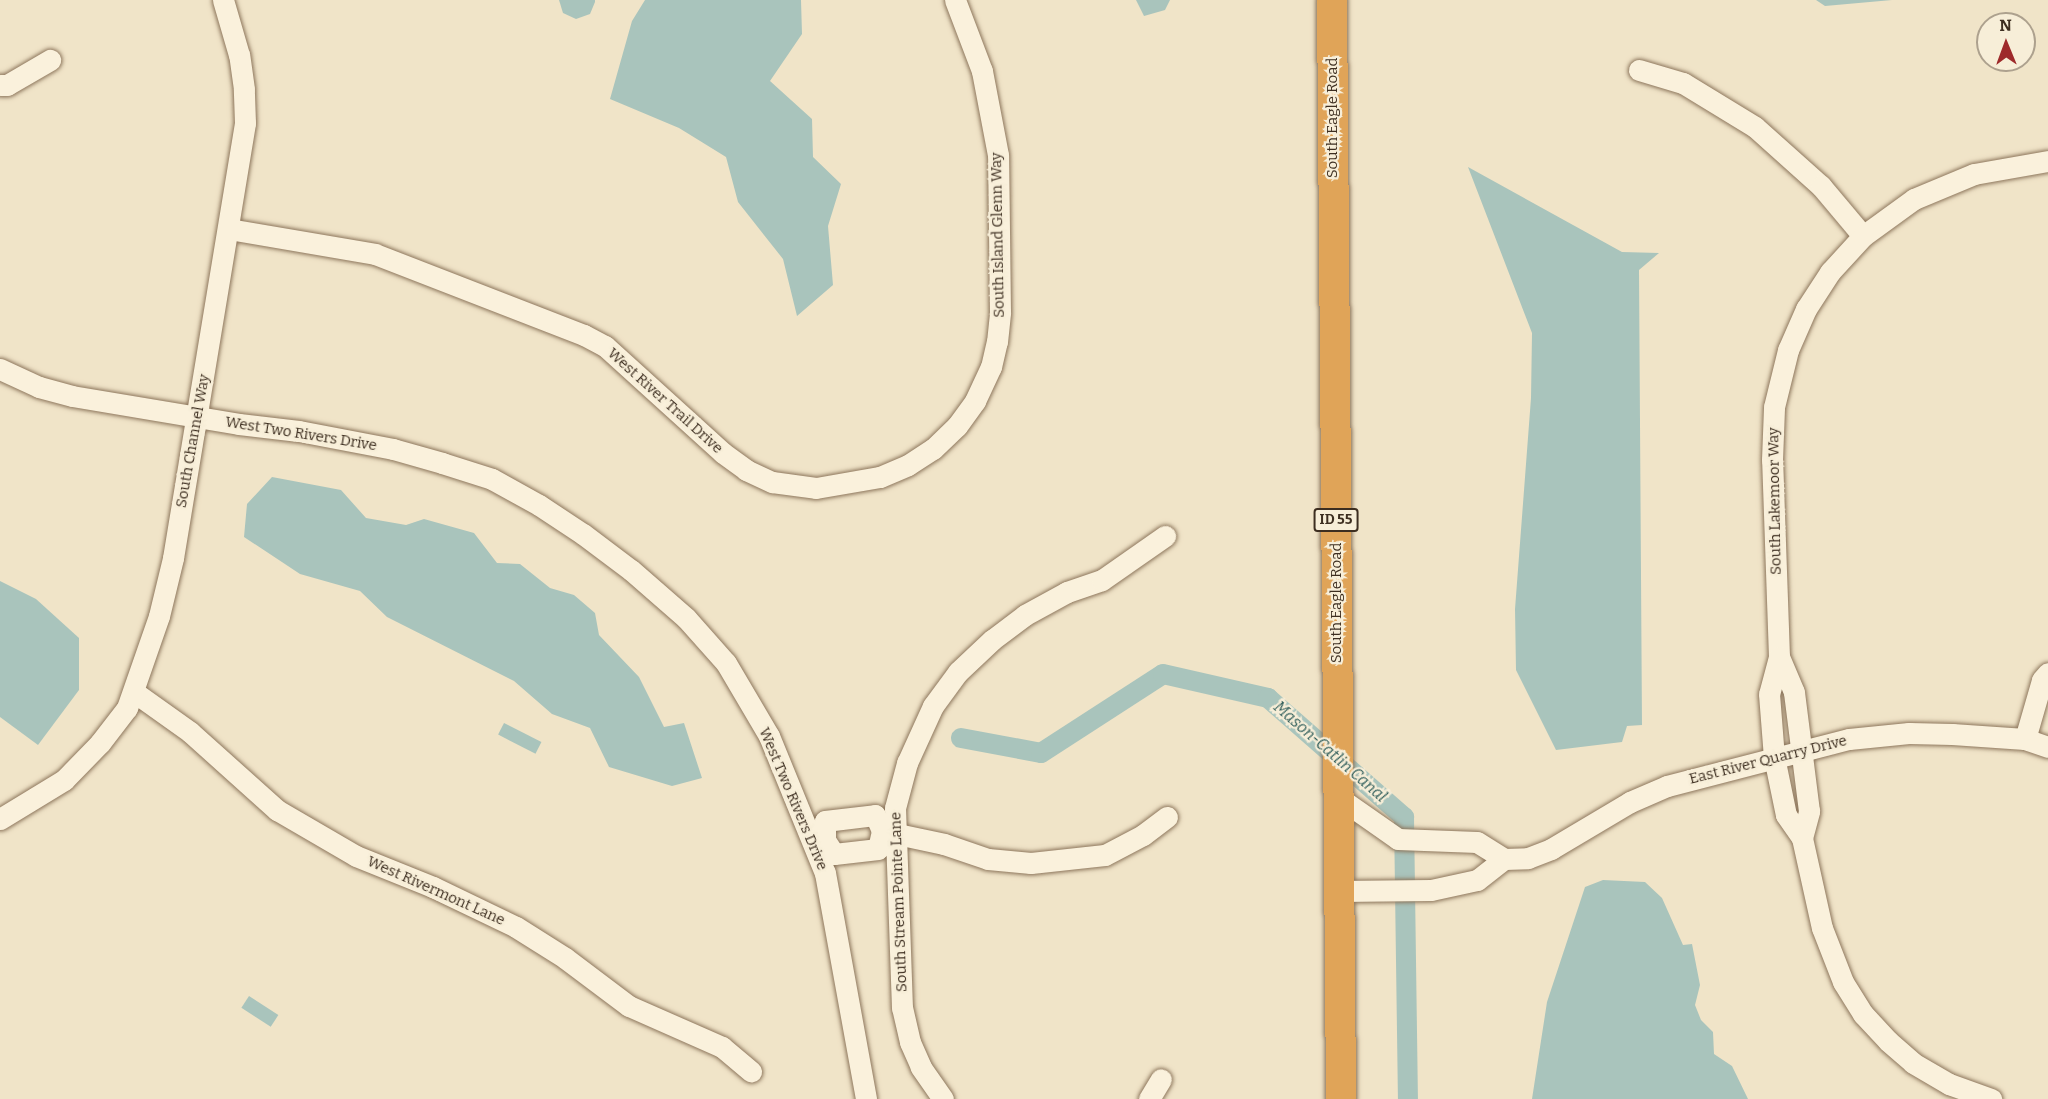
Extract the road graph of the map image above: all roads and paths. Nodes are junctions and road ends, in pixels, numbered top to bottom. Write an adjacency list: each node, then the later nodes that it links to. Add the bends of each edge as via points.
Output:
1 (223, 0): 8 (street, South Channel Way, via 238,55 245,123)
2 (955, 0): 10 (street, South Island Glenn Way, via 982,71 998,155 1000,312)
3 (1332, 0): 21 (highway, South Eagle Road / ID 55)
4 (50, 60): 6 (street, via 7,85)
5 (1639, 70): 9 (street, via 1683,83 1755,127 1821,186)
6 (0, 85)
7 (2048, 161): 9 (street, South Lakemoor Way, via 1995,168 1953,181 1914,200)
8 (229, 229): 10 (street, West River Trail Drive, via 375,254 584,335 605,346 723,453 772,482 816,488 880,477 908,465 933,449 957,426 975,401); 12 (street, South Channel Way)
9 (1863, 236): 14 (street, South Lakemoor Way, via 1830,272 1804,314 1780,376 1772,436)
10 (991, 367)
11 (0, 369): 12 (street, West Two Rivers Drive, via 39,387 72,396)
12 (197, 417): 16 (street, South Channel Way, via 173,558); 26 (street, West Two Rivers Drive, via 299,431 442,463 492,479 583,534 686,618 726,663 769,736)
13 (1165, 536): 24 (street, South Stream Pointe Lane, via 1102,580 1067,592 1025,615 958,672 933,706 907,762)
14 (1779, 657): 19 (street, South Lakemoor Way, via 1794,692); 20 (street, South Lakemoor Way, via 1769,694)
15 (2048, 673): 17 (street, via 2042,680)
16 (134, 692): 23 (street, South Channel Way, via 127,708 100,743 64,780); 29 (street, West Rivermont Lane, via 190,732 277,810 356,856 516,927 629,1006 722,1047)
17 (2025, 739): 18 (street, East River Quarry Drive); 19 (street, East River Quarry Drive, via 1909,733 1848,739)
18 (2048, 747)
19 (1802, 751): 20 (street, East River Quarry Drive); 25 (street, South Lakemoor Way, via 1809,811)
20 (1774, 758): 25 (street, South Lakemoor Way, via 1786,815); 27 (street, East River Quarry Drive, via 1667,786 1630,802 1551,849 1528,858)
21 (1338, 797): 27 (street, via 1398,839 1477,842); 28 (highway, South Eagle Road / ID 55)
22 (1167, 817): 24 (street, via 1105,855 1031,863 988,859)
23 (0, 819)
24 (889, 832): 26 (street, via 878,849 834,854); 26 (street, via 875,815 825,821); 33 (street, South Stream Pointe Lane, via 902,1008 921,1067)
25 (1802, 838): 31 (street, South Lakemoor Way, via 1822,928 1843,982 1863,1014 1888,1041)
26 (819, 841): 32 (street, West Two Rivers Drive)
27 (1504, 859): 28 (street, via 1477,880 1431,890)
28 (1339, 891): 35 (highway, South Eagle Road / ID 55)
29 (751, 1071)
30 (1161, 1079): 34 (street)
31 (1946, 1091): 36 (street, South Lakemoor Way)
32 (866, 1099)
33 (943, 1099)
34 (1149, 1099)
35 (1341, 1099)
36 (1991, 1099)

